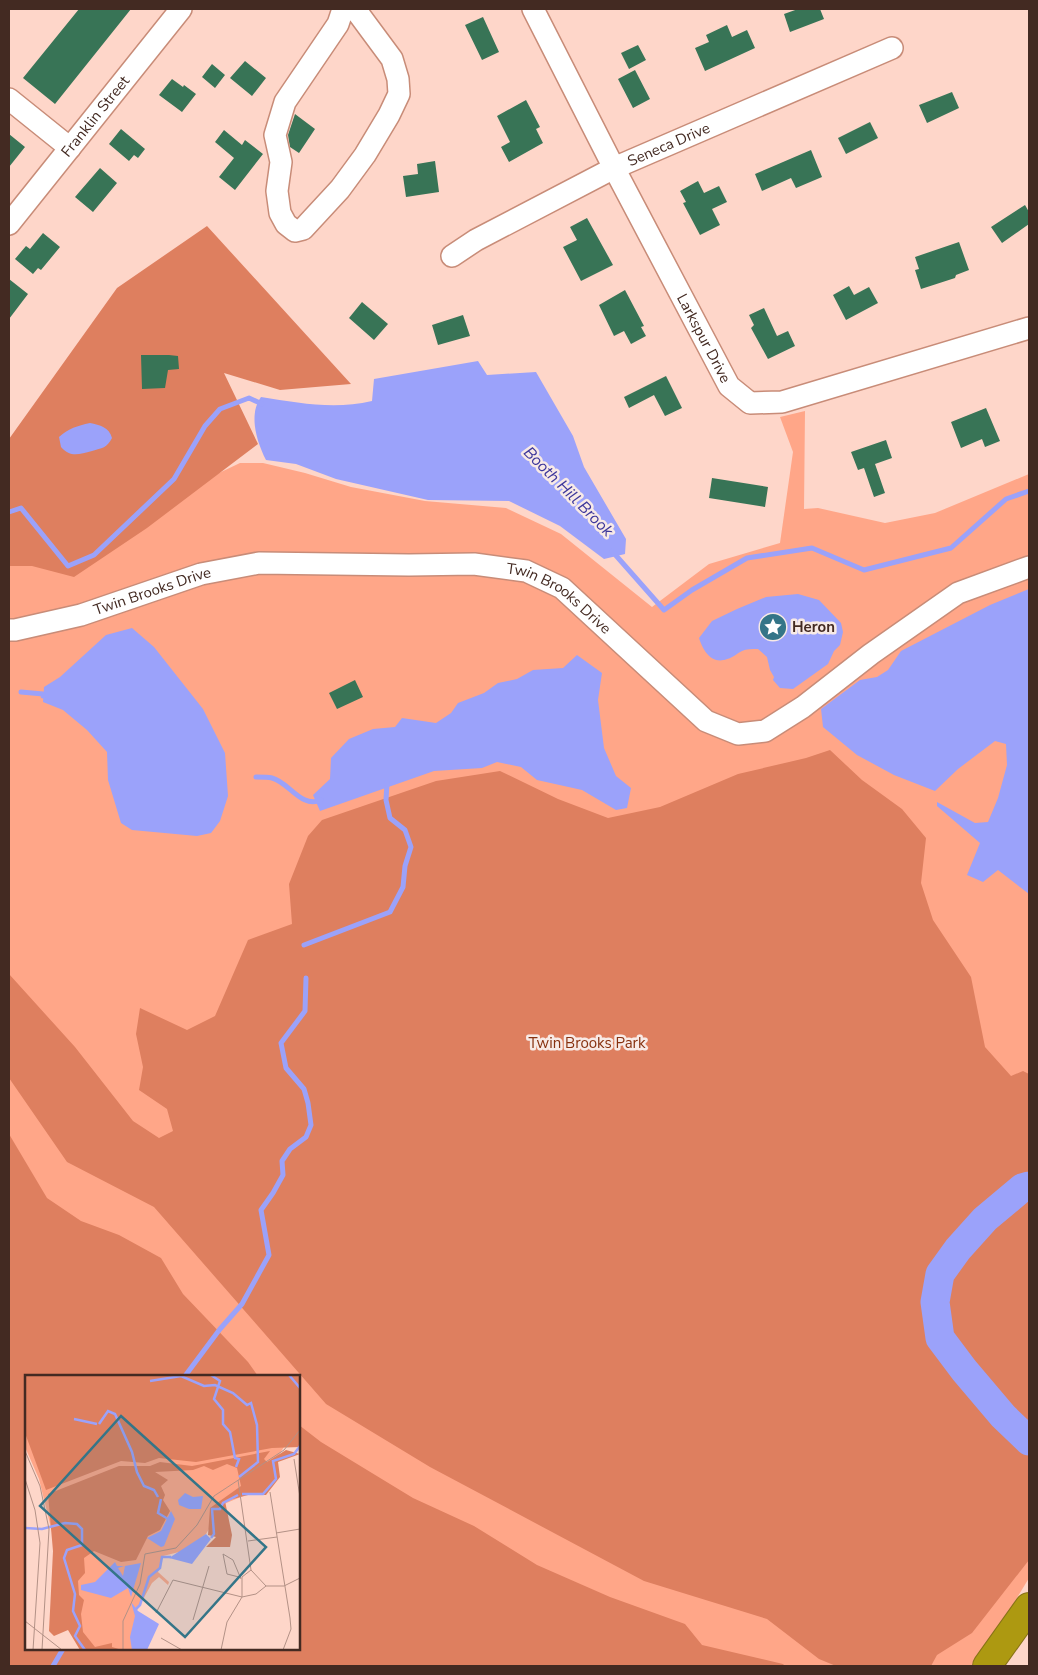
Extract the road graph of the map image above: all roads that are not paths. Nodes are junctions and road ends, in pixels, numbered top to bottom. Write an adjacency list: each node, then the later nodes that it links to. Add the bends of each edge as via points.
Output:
1 (181, 9): 7 (street, Franklin Street)
2 (343, 9): 3 (street, via 338,24 285,102 275,135 281,162 277,191 280,213 295,231 304,229 340,189 365,155 399,94 392,59)
3 (355, 9)
4 (533, 9): 8 (street, Larkspur Drive)
5 (892, 48): 8 (street, Seneca Drive)
6 (9, 99): 7 (street)
7 (70, 148): 9 (street, Franklin Street)
8 (614, 168): 10 (street, Seneca Drive, via 476,240); 11 (street, Larkspur Drive, via 729,386 750,403 782,402)
9 (9, 224)
10 (452, 256)
11 (1029, 328)
12 (1029, 567): 13 (street, Twin Brooks Drive, via 958,594 871,654 803,707 765,731 738,734 706,722 562,588 526,571 474,564 259,563 201,574 81,615)
13 (9, 630)
14 (1029, 1607): 15 (highway)
15 (987, 1666)

